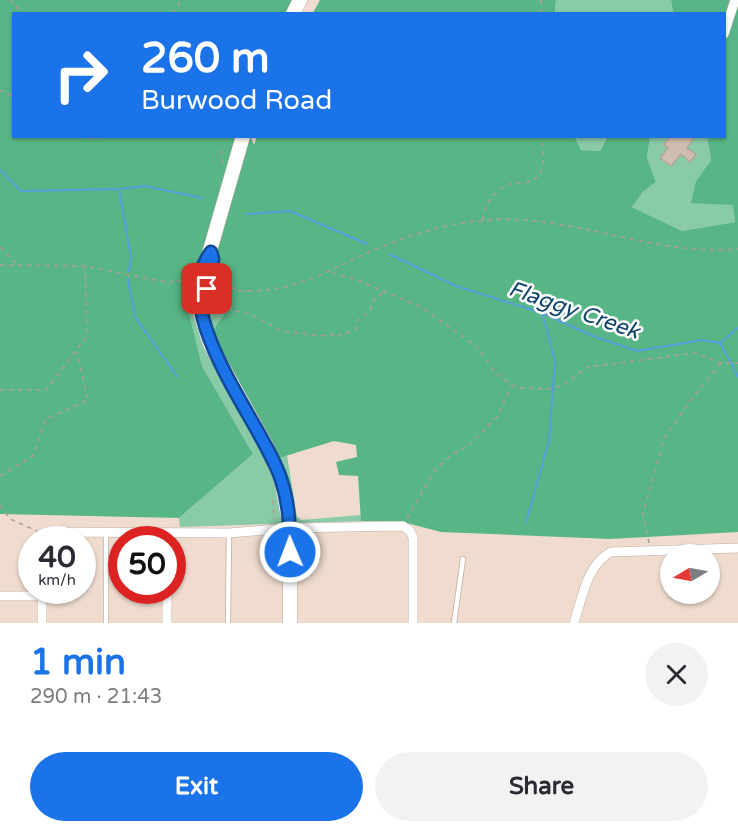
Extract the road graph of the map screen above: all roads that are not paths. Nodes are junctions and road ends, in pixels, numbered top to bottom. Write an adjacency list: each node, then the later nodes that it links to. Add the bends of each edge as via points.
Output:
1 (735, 0): 2 (street)
2 (726, 28)
3 (242, 138): 4 (main road, via 207,257 209,289 201,313 210,344 277,469 287,500)
4 (290, 528): 7 (street); 19 (main road); 20 (street, via 407,528 413,537)
5 (96, 532): 6 (street)
6 (106, 532): 16 (lane)
7 (229, 533): 8 (street); 18 (lane)
8 (186, 535)
9 (738, 548): 22 (street, via 620,550 603,556 589,578)
10 (463, 559): 21 (lane)
11 (18, 595): 12 (street)
12 (0, 596)
13 (42, 604): 15 (street)
14 (167, 604): 17 (street)
15 (42, 623)
16 (106, 623)
17 (167, 623)
18 (228, 623)
19 (290, 623)
20 (413, 623)
21 (454, 623)
22 (574, 623)

